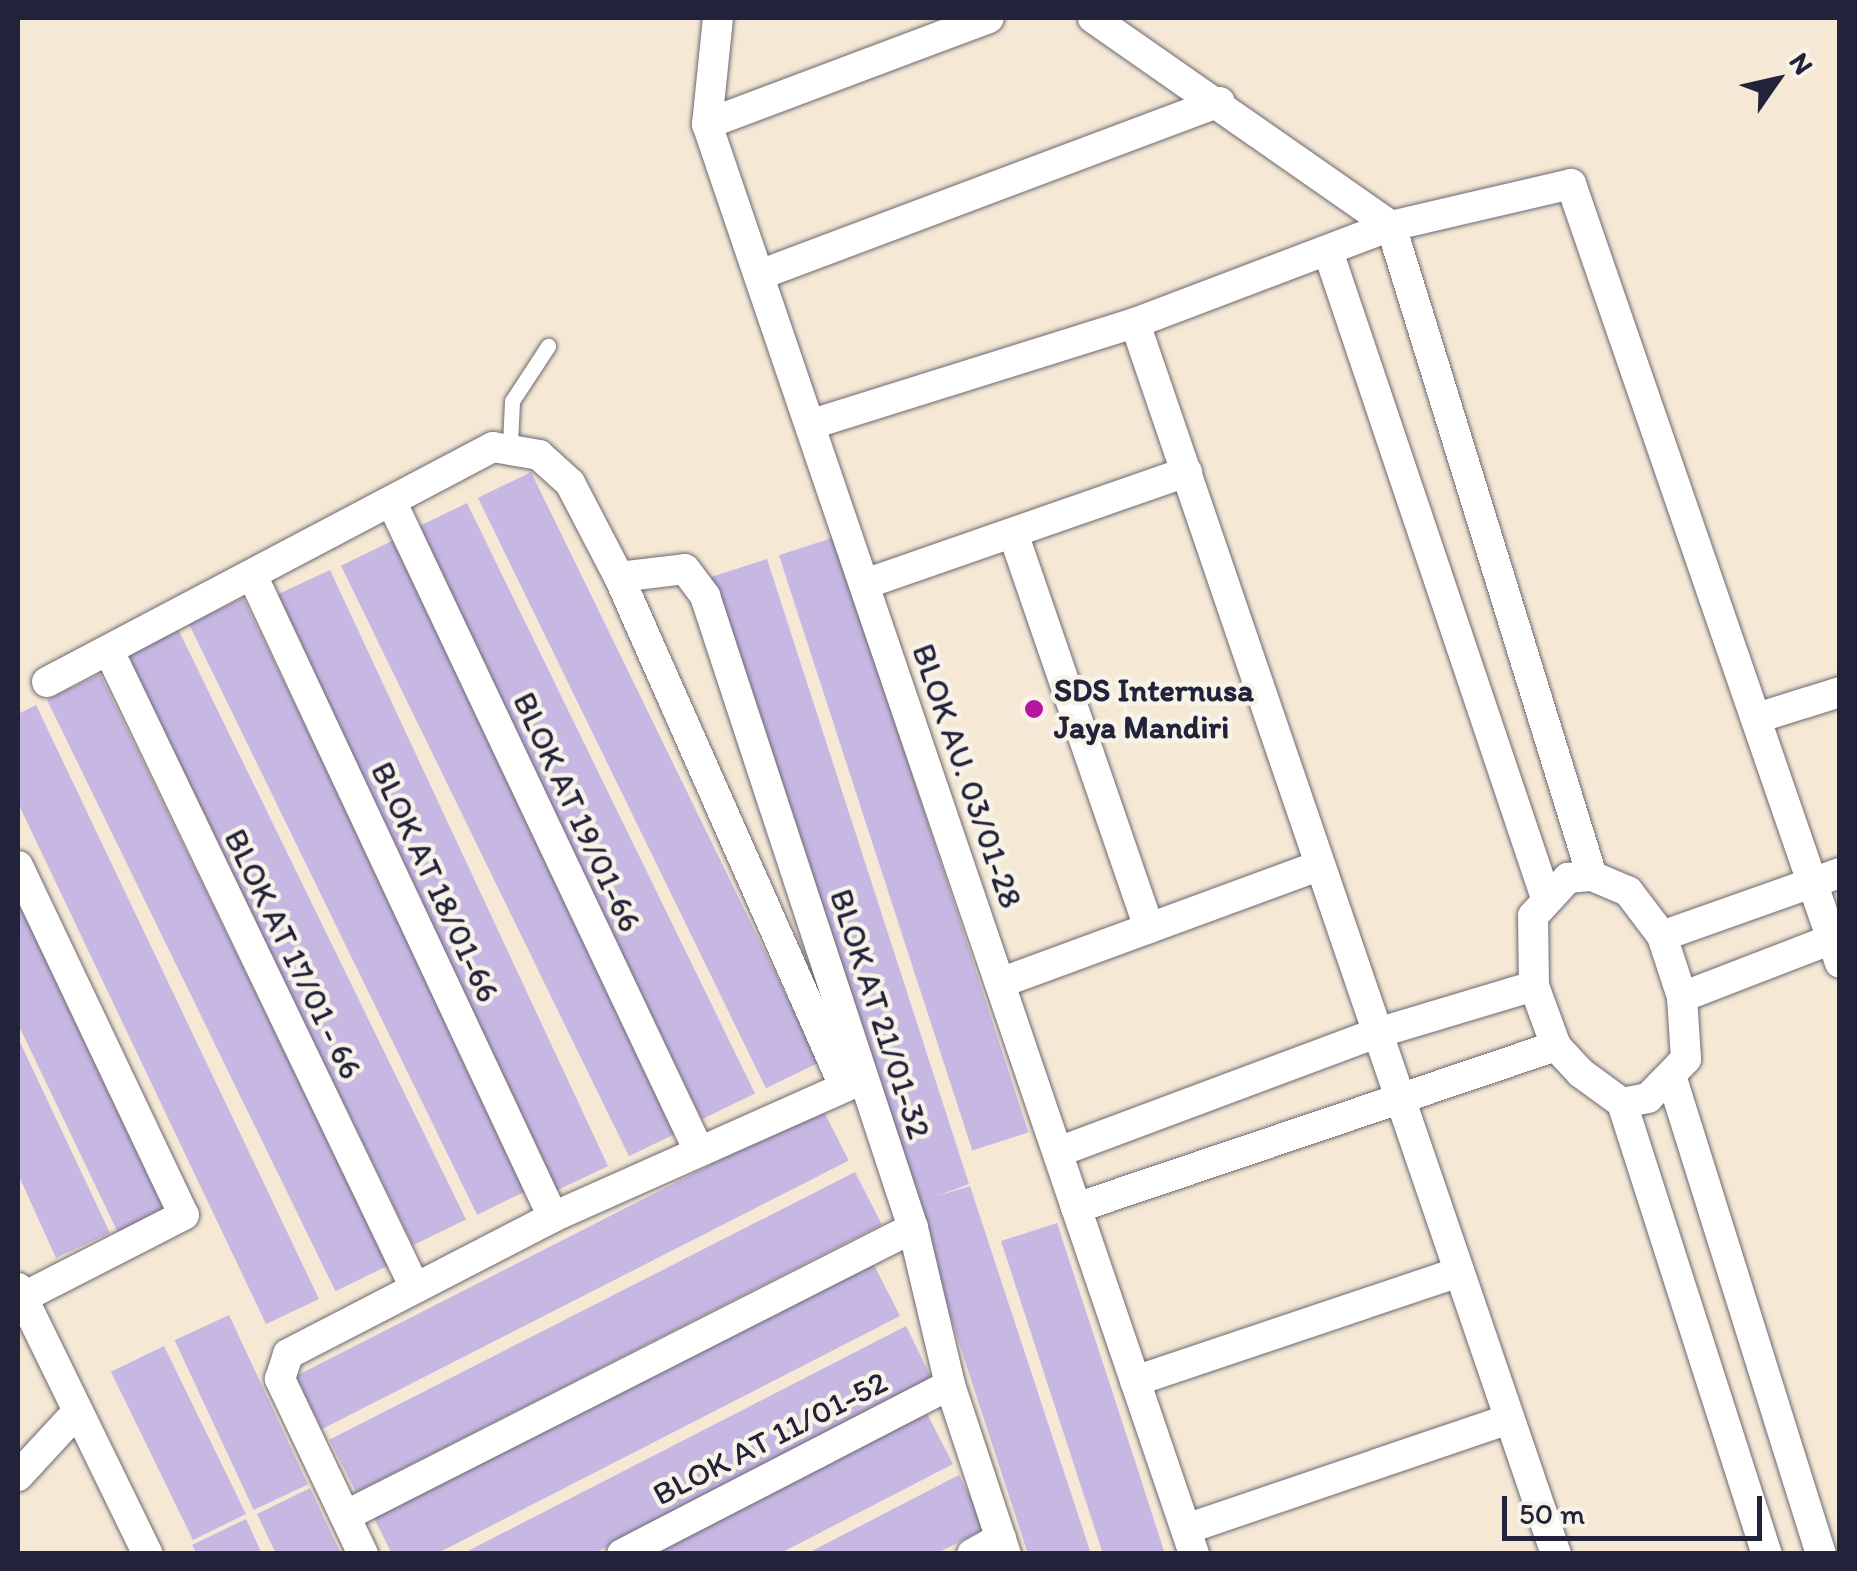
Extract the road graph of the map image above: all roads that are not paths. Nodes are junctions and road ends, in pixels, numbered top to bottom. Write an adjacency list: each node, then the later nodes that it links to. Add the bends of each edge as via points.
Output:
1 (718, 18): 5 (street, BLOK AU. 03/01-28)
2 (989, 18): 5 (street)
3 (1093, 18): 4 (street)
4 (1220, 102): 6 (street); 8 (street)
5 (707, 124): 8 (street, BLOK AU. 03/01-28)
6 (1392, 226): 7 (street); 22 (street, via 1560,181 1581,193); 25 (street)
7 (1328, 251): 9 (street); 27 (street)
8 (762, 274): 11 (street, BLOK AU. 03/01-28)
9 (1135, 323): 11 (street); 13 (street)
10 (548, 346): 12 (lane, via 512,401)
11 (812, 424): 18 (street, BLOK AU. 03/01-28)
12 (510, 444): 14 (street); 17 (street, via 570,483)
13 (1187, 472): 15 (street); 23 (street)
14 (393, 505): 16 (street); 40 (street, BLOK AT 19/01-66)
15 (1014, 533): 18 (street); 28 (street)
16 (253, 577): 19 (street); 43 (street, BLOK AT 18/01-66)
17 (619, 577): 36 (street); 36 (street, BLOK AT 21/01-32, via 677,567 698,582)
18 (865, 584): 31 (street, BLOK AU. 03/01-28)
19 (109, 651): 20 (street); 46 (street, BLOK AT 17/01 - 66)
20 (47, 682)
21 (1840, 692): 22 (street)
22 (1757, 718): 26 (street)
23 (1320, 865): 28 (street); 34 (street)
24 (18, 866): 47 (street, via 184,1215)
25 (1592, 876): 27 (street); 29 (street, via 1628,892)
26 (1826, 878): 29 (street); 30 (street)
27 (1545, 895): 32 (street, via 1528,949)
28 (1149, 928): 31 (street)
29 (1662, 936): 33 (street)
30 (1837, 946): 33 (street)
31 (1000, 983): 41 (street, BLOK AU. 03/01-28)
32 (1534, 986): 34 (street); 35 (street)
33 (1682, 997): 37 (street, via 1686,1059)
34 (1377, 1033): 38 (street); 41 (street)
35 (1556, 1046): 38 (street); 39 (street)
36 (855, 1082): 40 (street); 44 (street, BLOK AT 21/01-32)
37 (1673, 1082): 39 (street); 62 (street)
38 (1400, 1098): 42 (street); 45 (street)
39 (1622, 1102): 61 (street)
40 (698, 1149): 43 (street)
41 (1058, 1152): 42 (street, BLOK AU. 03/01-28)
42 (1076, 1208): 48 (street, BLOK AU. 03/01-28)
43 (553, 1217): 46 (street)
44 (913, 1228): 49 (street, BLOK AT 21/01-32); 53 (street)
45 (1459, 1272): 48 (street); 51 (street)
46 (415, 1288): 53 (street, via 279,1365)
47 (20, 1293): 50 (street)
48 (1135, 1380): 54 (street, BLOK AU. 03/01-28)
49 (950, 1385): 55 (street, BLOK AT 21/01-32); 58 (street, BLOK AT 11/01-52)
50 (78, 1411): 52 (street); 56 (street)
51 (1510, 1418): 54 (street); 60 (street)
52 (18, 1476)
53 (345, 1516): 57 (street)
54 (1190, 1541)
55 (1003, 1546): 59 (street)
56 (148, 1554)
57 (363, 1554)
58 (622, 1554)
59 (972, 1554)
60 (1556, 1554)
61 (1767, 1554)
62 (1821, 1554)

